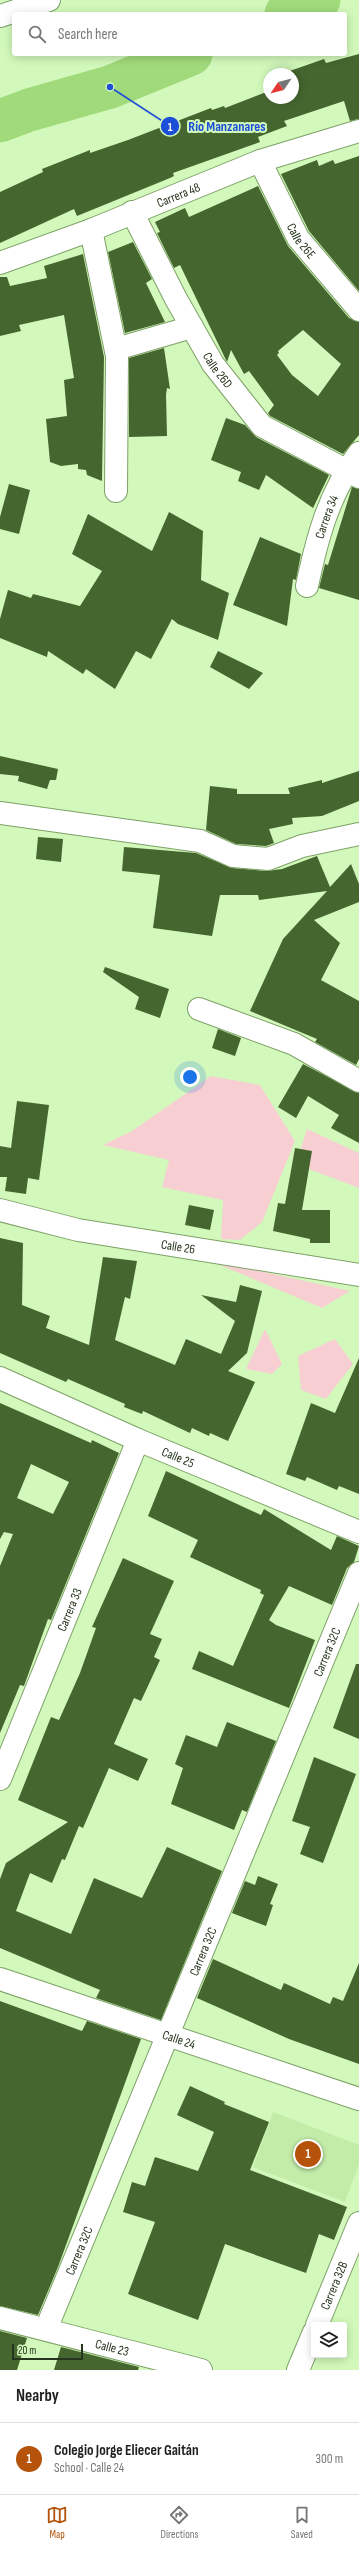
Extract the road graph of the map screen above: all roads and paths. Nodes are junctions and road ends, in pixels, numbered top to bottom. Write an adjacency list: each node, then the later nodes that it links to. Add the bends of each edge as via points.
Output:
1 (48, 0): 2 (street)
2 (0, 16)
3 (359, 131): 4 (street, Carrera 48)
4 (260, 161): 5 (street, Carrera 48); 8 (street, Calle 26E, via 298,238)
5 (132, 212): 6 (street, Carrera 48); 9 (street, Calle 26D)
6 (91, 230): 7 (street, Carrera 48); 10 (street)
7 (0, 263)
8 (359, 310)
9 (192, 327): 10 (street); 12 (street, Calle 26D, via 214,364 262,426)
10 (116, 349): 13 (street)
11 (359, 453): 12 (street, Carrera 34)
12 (352, 475): 14 (street, Carrera 34, via 318,535)
13 (116, 492)
14 (307, 586)
15 (0, 813): 16 (street, via 200,841 233,856 268,859 302,846)
16 (359, 834)
17 (199, 1009): 18 (street, via 294,1044)
18 (359, 1081)
19 (0, 1210): 20 (street, Calle 26, via 78,1230)
20 (359, 1275)
21 (0, 1378): 22 (street, Calle 25)
22 (138, 1440): 23 (street, Calle 25); 25 (street, Carrera 33)
23 (359, 1532)
24 (359, 1573): 27 (street, Carrera 32C)
25 (0, 1779)
26 (0, 1979): 27 (street, Calle 24)
27 (166, 2035): 28 (street, Calle 24); 32 (street, Carrera 32C)
28 (359, 2099)
29 (359, 2223): 31 (street, Carrera 32B)
30 (0, 2318): 32 (street, Calle 23)
31 (318, 2322)
32 (46, 2329): 34 (street, Calle 23)
33 (311, 2339): 35 (street)
34 (201, 2370)
35 (298, 2370)

